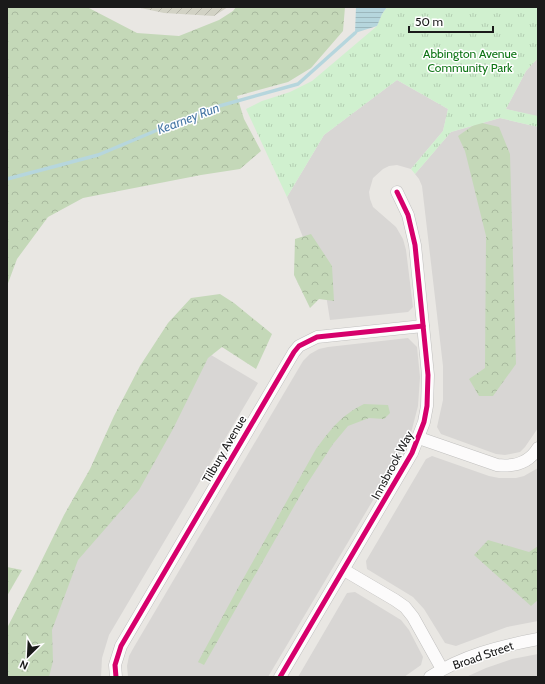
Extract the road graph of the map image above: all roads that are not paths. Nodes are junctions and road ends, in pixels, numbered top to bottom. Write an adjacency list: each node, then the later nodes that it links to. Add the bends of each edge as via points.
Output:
1 (397, 192): 2 (street, Innsbrook Way, via 408,215 415,245)
2 (423, 326): 3 (street, Innsbrook Way, via 429,391); 8 (street, Tilbury Avenue, via 316,337 299,346 121,646 115,665)
3 (419, 438): 4 (street, via 497,465 508,466 528,459); 5 (street, Innsbrook Way)
4 (538, 448)
5 (344, 570): 7 (street, via 396,600 405,608 413,617); 9 (street, Innsbrook Way)
6 (538, 639): 7 (street, Broad Street, via 480,653)
7 (442, 669): 10 (street, Broad Street)
8 (116, 677)
9 (280, 677)
10 (430, 677)

